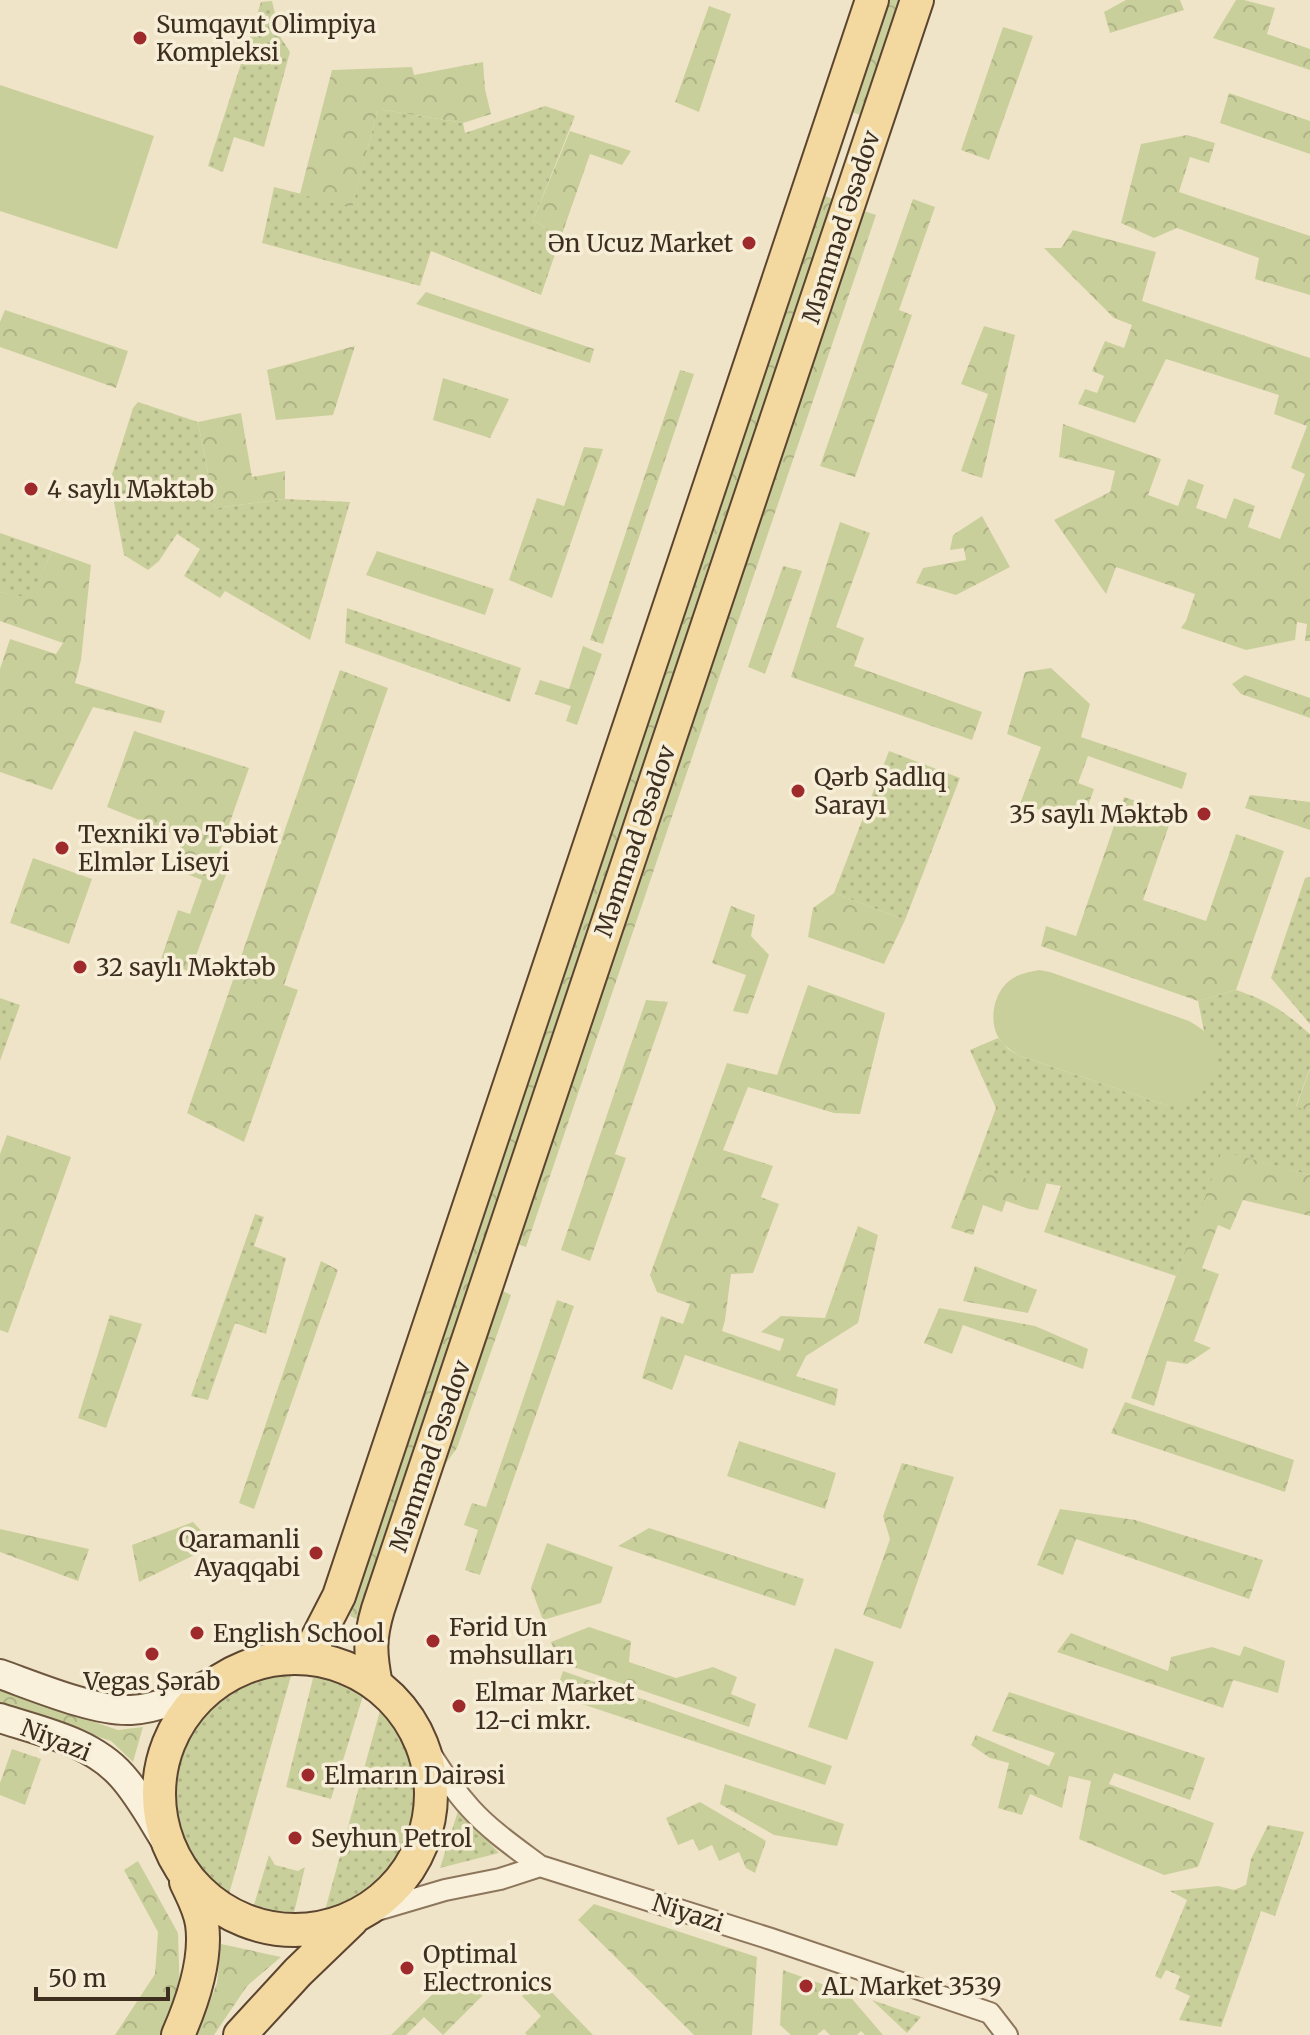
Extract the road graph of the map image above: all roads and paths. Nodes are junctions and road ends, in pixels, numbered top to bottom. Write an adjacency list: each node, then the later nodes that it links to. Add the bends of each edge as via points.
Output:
1 (872, 0): 3 (main road, Məmməd Əsədov)
2 (917, 0): 7 (main road, Məmməd Əsədov, via 378,1609 371,1657)
3 (339, 1596): 4 (main road, Məmməd Əsədov); 6 (main road, via 285,1641)
4 (307, 1658): 6 (main road, via 250,1665); 7 (main road, via 332,1662)
5 (0, 1674): 6 (main road, via 113,1710 181,1698)
6 (224, 1677): 10 (main road, via 199,1697 166,1750 160,1812)
7 (376, 1685): 9 (main road)
8 (0, 1718): 10 (main road, Niyazi, via 78,1744 106,1762 122,1776)
9 (413, 1726): 11 (street, via 469,1807); 12 (main road, via 431,1786 429,1817 404,1875)
10 (174, 1856): 13 (main road, via 204,1896 234,1917 258,1926); 15 (main road, via 202,1924 191,2005)
11 (540, 1866): 12 (street); 17 (street, Niyazi, via 990,2013)
12 (357, 1916): 13 (main road); 14 (main road)
13 (308, 1930): 14 (main road)
14 (265, 2006): 16 (main road)
15 (178, 2035)
16 (240, 2035)
17 (1007, 2035)

